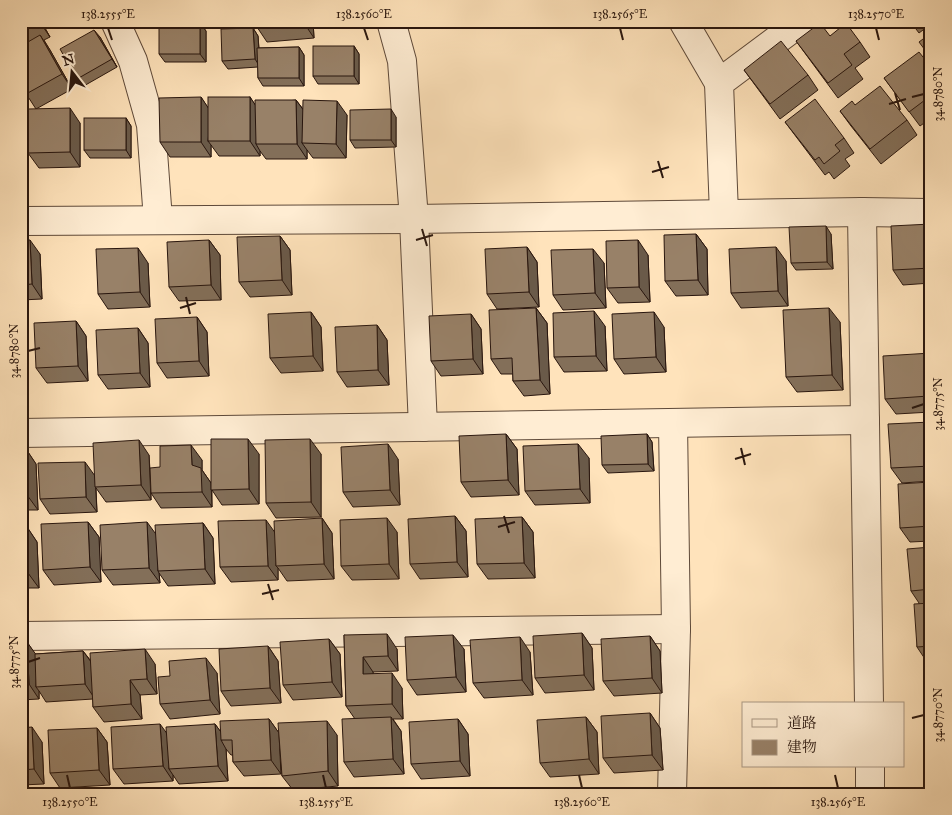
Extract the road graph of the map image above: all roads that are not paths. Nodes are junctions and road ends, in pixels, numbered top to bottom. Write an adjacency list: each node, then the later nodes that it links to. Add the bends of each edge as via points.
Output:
1 (116, 21): 10 (street, via 133,61 151,125)
2 (391, 21): 9 (street, via 402,61)
3 (683, 21): 5 (street)
4 (802, 21): 5 (street)
5 (719, 83): 8 (street)
6 (862, 212): 7 (street); 8 (street); 12 (street)
7 (931, 212)
8 (724, 214): 9 (street)
9 (414, 219): 10 (street); 14 (street)
10 (158, 220): 11 (street)
11 (21, 221)
12 (865, 420): 13 (street); 18 (street)
13 (673, 423): 14 (street); 16 (street)
14 (422, 427): 15 (street)
15 (21, 433)
16 (676, 629): 17 (street); 20 (street)
17 (21, 636)
18 (869, 702)
19 (870, 768): 21 (street)
20 (672, 794)
21 (870, 794)

